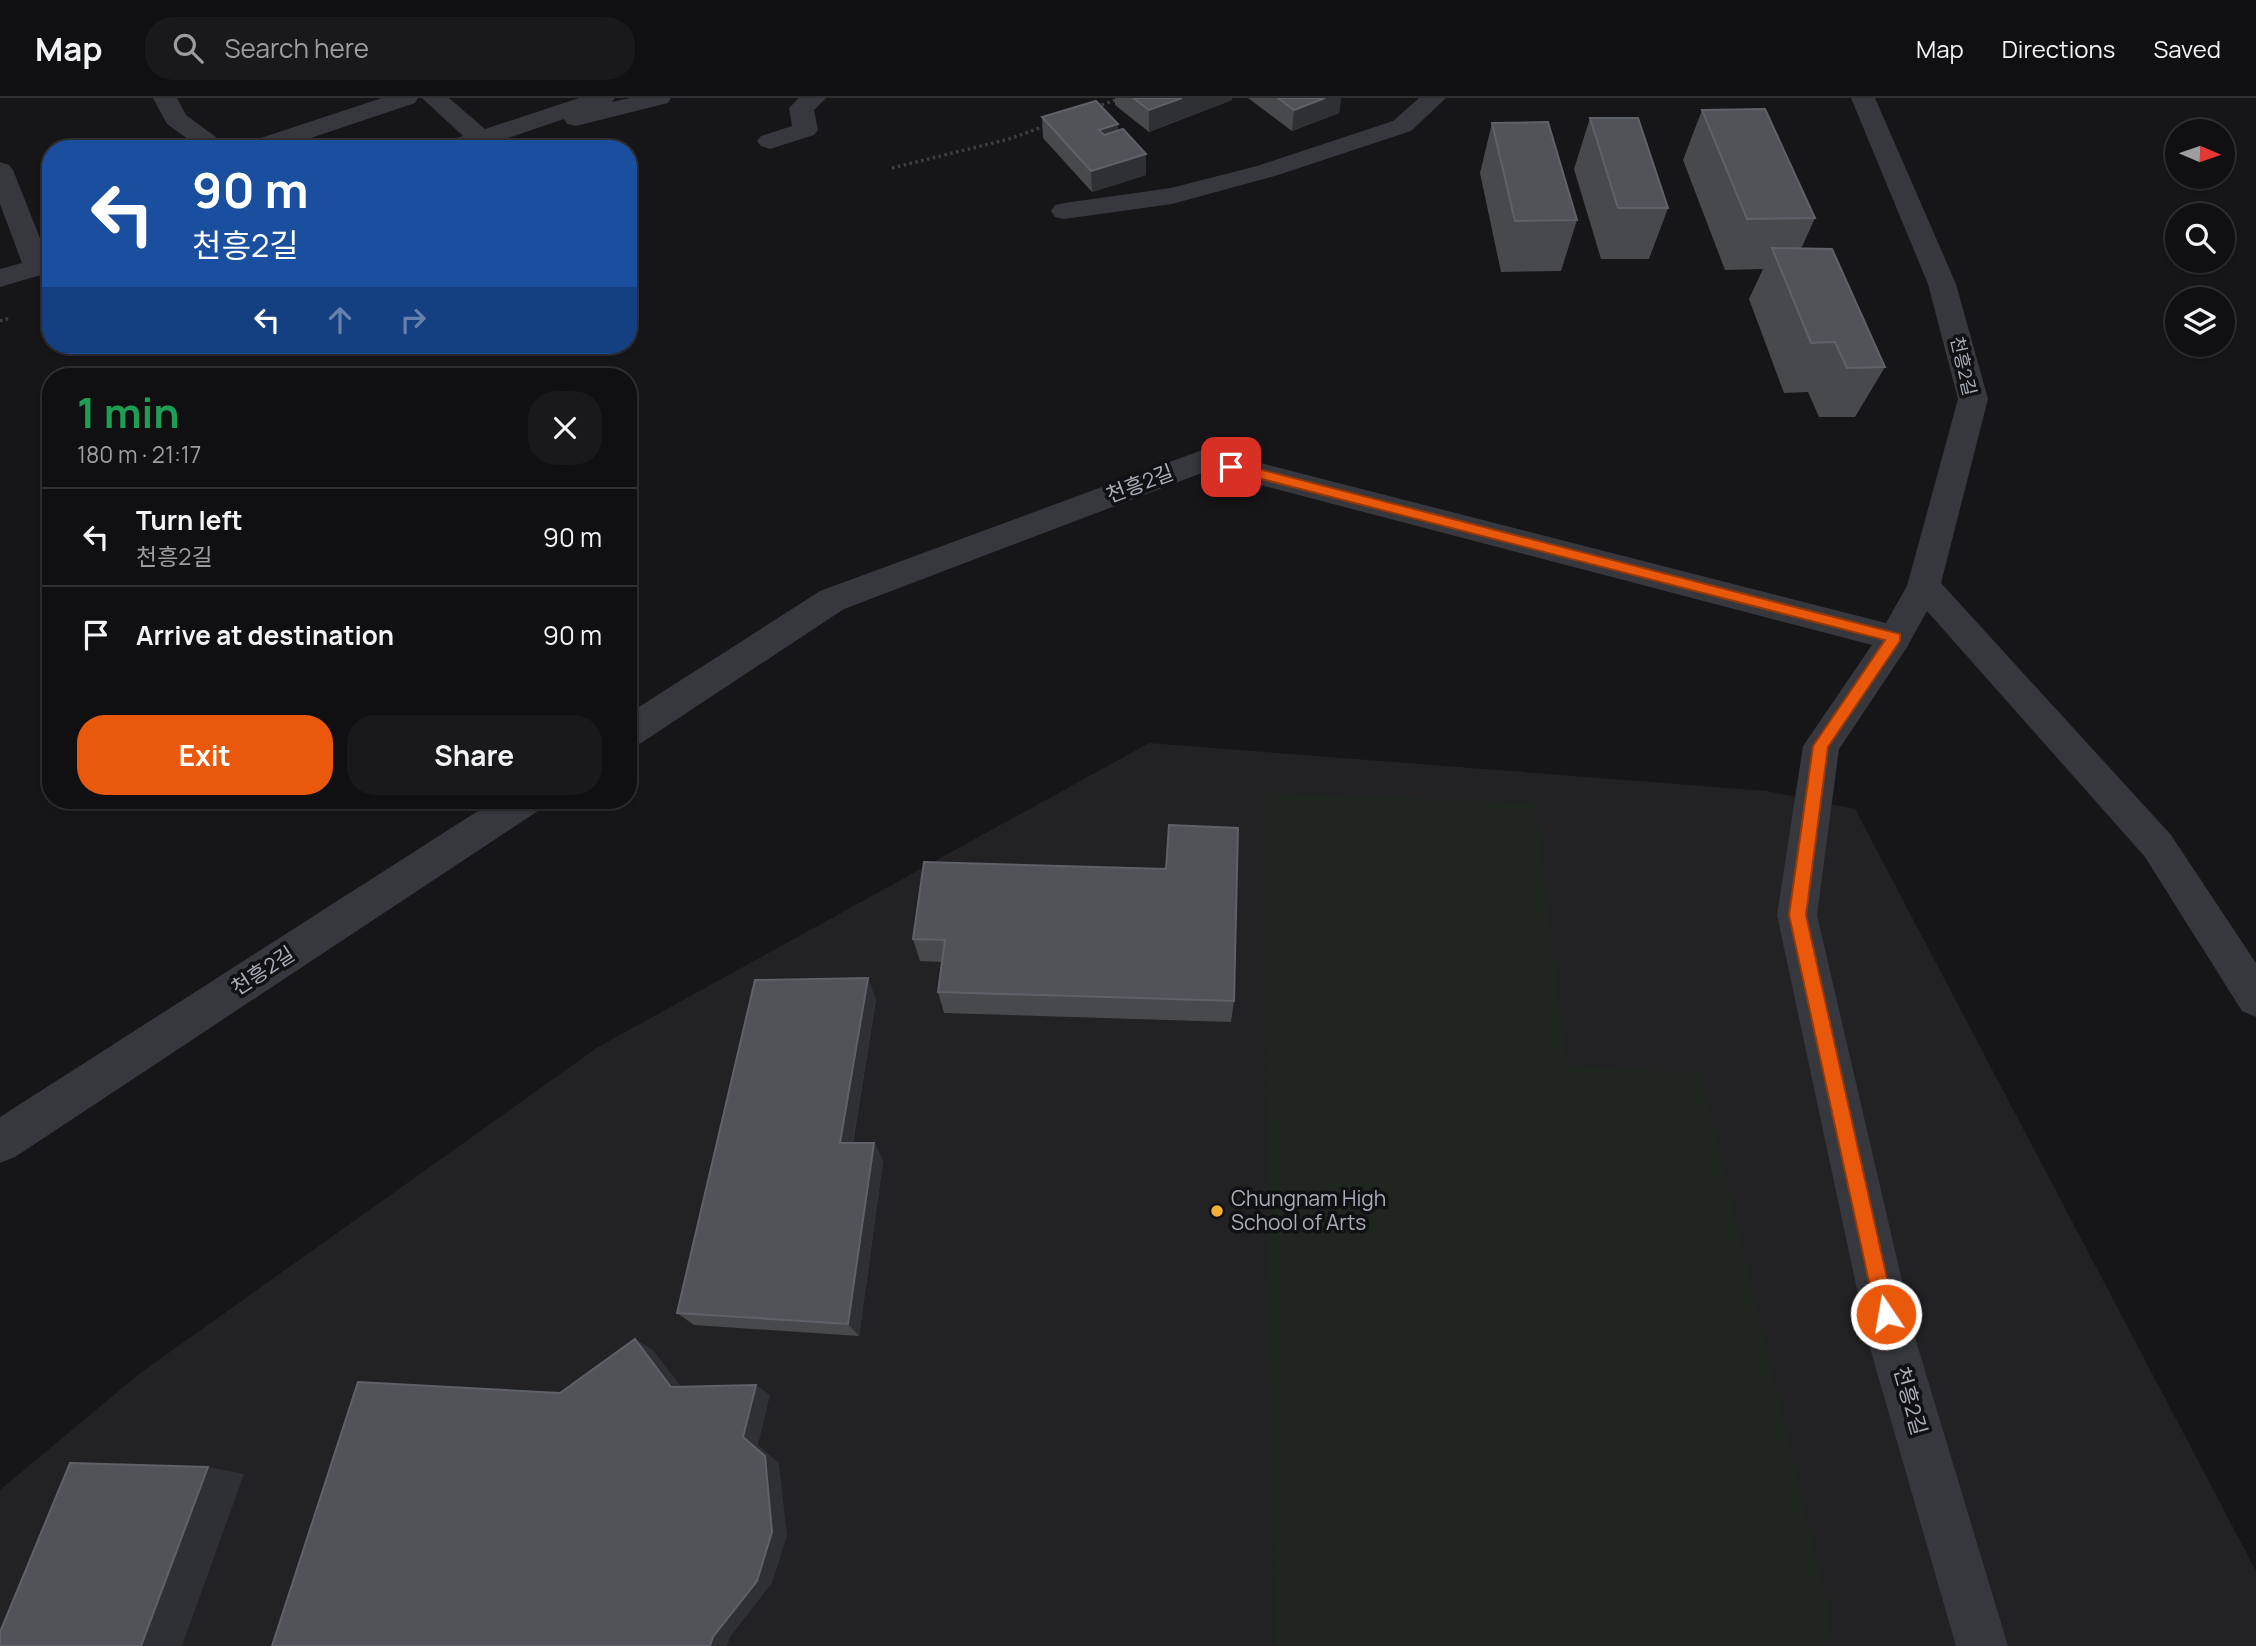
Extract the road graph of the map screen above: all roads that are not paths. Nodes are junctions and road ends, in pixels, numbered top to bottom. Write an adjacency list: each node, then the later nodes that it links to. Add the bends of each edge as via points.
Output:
1 (165, 98): 11 (street, via 176,120)
2 (406, 98): 12 (street)
3 (434, 98): 10 (street)
4 (603, 98): 10 (street)
5 (659, 98): 9 (street)
6 (814, 98): 14 (street, via 802,108 805,130)
7 (1434, 98): 16 (street, via 1402,126 1266,171 1172,196)
8 (1863, 98): 20 (street, 천흥2길, via 1942,284 1973,399)
9 (573, 120)
10 (480, 138): 13 (street)
11 (206, 140)
12 (279, 140)
13 (474, 140)
14 (770, 141)
15 (0, 170): 17 (street)
16 (1064, 211)
17 (42, 260)
18 (42, 265): 19 (street)
19 (0, 278)
20 (1924, 586): 21 (street, 천흥2길); 24 (street, via 2158,846)
21 (1895, 638): 22 (street, 천흥2길, via 1205,460 832,600); 26 (street, 천흥2길, via 1821,746 1797,915 1892,1341)
22 (637, 727)
23 (511, 809): 25 (street, 천흥2길)
24 (2256, 998)
25 (0, 1142)
26 (1982, 1646)

